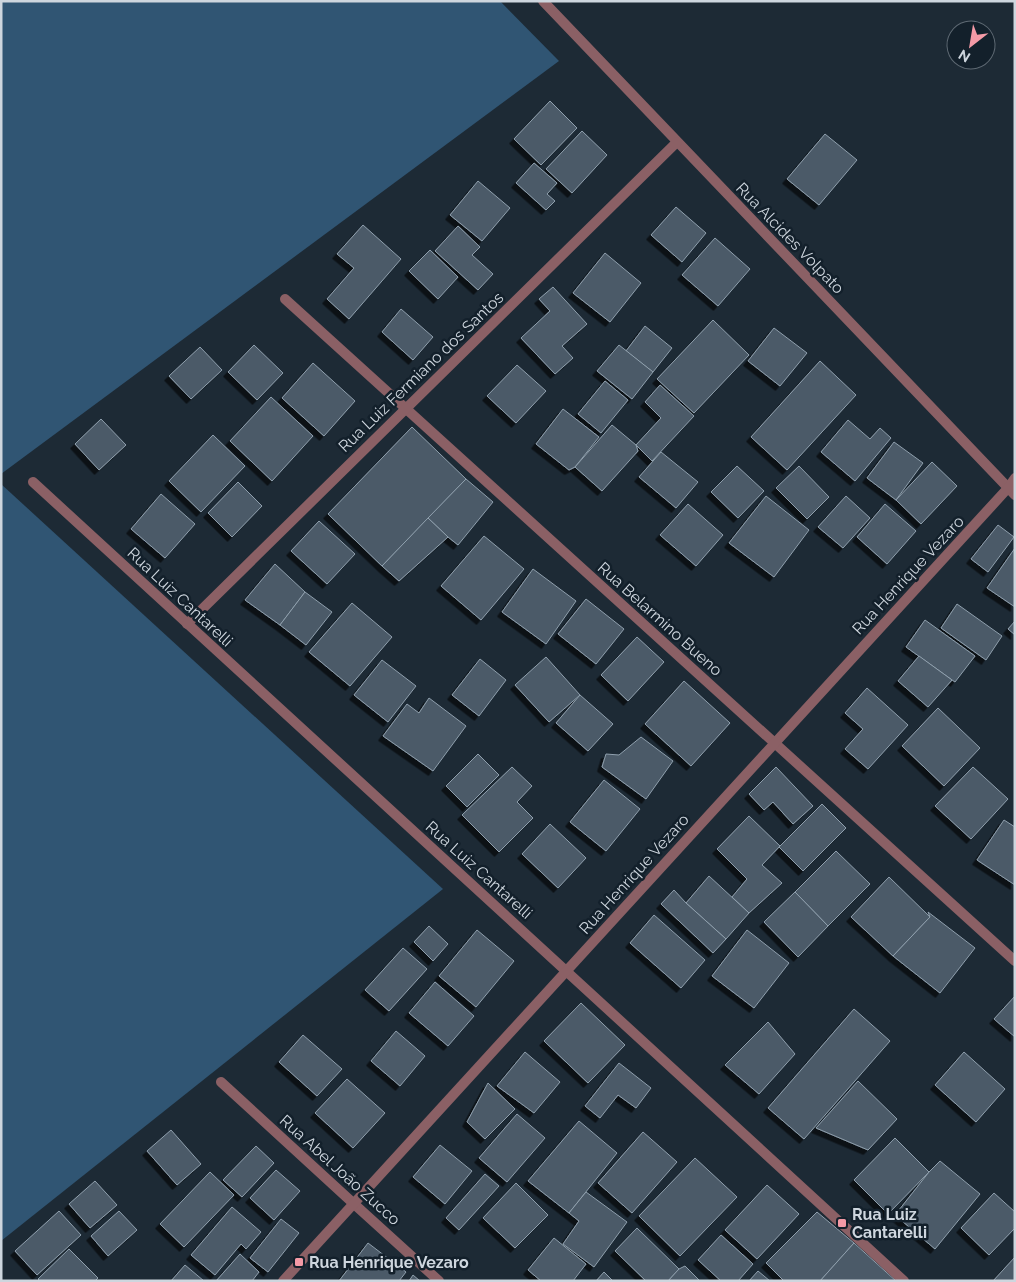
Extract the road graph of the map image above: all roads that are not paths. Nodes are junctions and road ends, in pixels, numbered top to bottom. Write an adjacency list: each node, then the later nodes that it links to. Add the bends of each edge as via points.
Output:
1 (543, 1): 2 (street, Rua Alcides Volpato)
2 (677, 142): 4 (street, Rua Luiz Fermiano dos Santos); 7 (street, Rua Alcides Volpato)
3 (285, 299): 4 (street, Rua Belarmino Bueno)
4 (405, 408): 8 (street, Rua Luiz Fermiano dos Santos); 9 (street, Rua Belarmino Bueno)
5 (1015, 478): 7 (street, Rua Henrique Vezaro)
6 (33, 482): 8 (street, Rua Luiz Cantarelli)
7 (1011, 492): 9 (street, Rua Henrique Vezaro)
8 (187, 624): 11 (street, Rua Luiz Cantarelli)
9 (774, 743): 10 (street, Rua Belarmino Bueno); 11 (street, Rua Henrique Vezaro)
10 (1015, 962)
11 (566, 971): 13 (street, Rua Henrique Vezaro); 16 (street, Rua Luiz Cantarelli)
12 (221, 1082): 13 (street, Rua Abel João Zucco)
13 (354, 1203): 14 (street, Rua Henrique Vezaro); 15 (street, Rua Abel João Zucco)
14 (283, 1281)
15 (439, 1281)
16 (904, 1281)

